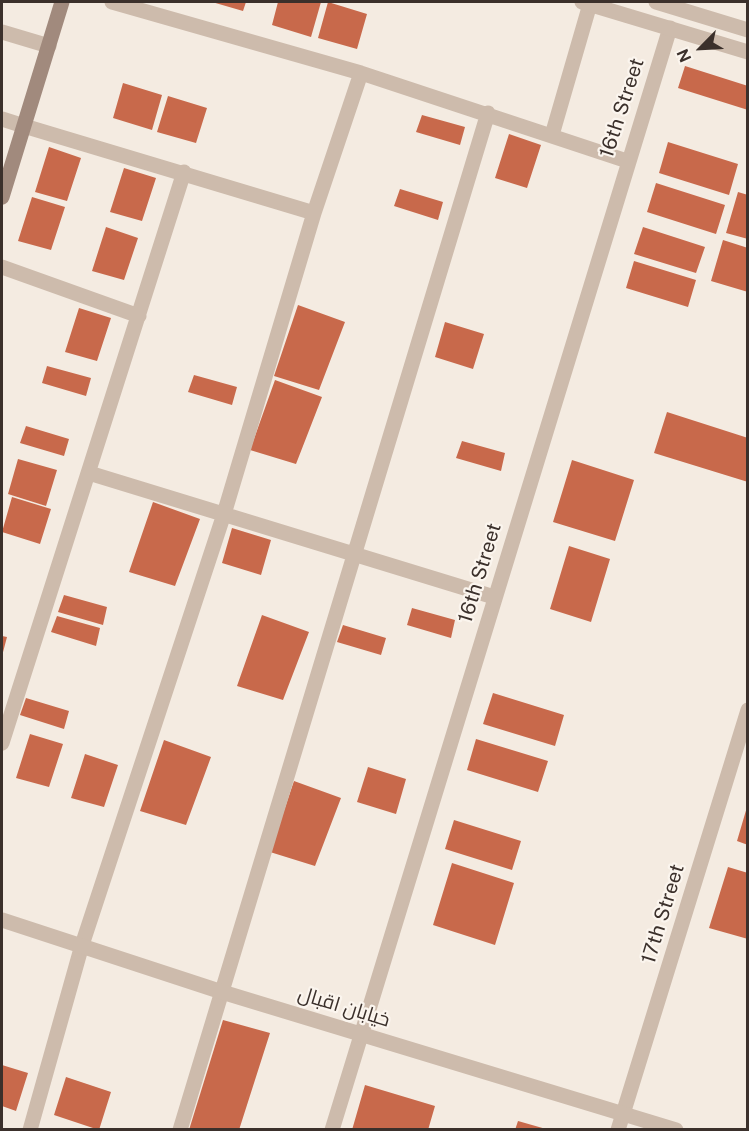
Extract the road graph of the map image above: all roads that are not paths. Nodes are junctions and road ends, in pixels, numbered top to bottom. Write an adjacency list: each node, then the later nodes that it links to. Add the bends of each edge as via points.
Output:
1 (62, 2): 8 (main road)
2 (112, 2): 10 (street)
3 (656, 2): 6 (street)
4 (586, 3): 5 (street); 14 (street)
5 (670, 28): 9 (street); 16 (street, 16th Street)
6 (747, 30)
7 (2, 32): 8 (street)
8 (49, 46): 13 (main road)
9 (747, 52)
10 (361, 73): 11 (street); 19 (street)
11 (488, 113): 14 (street); 24 (street)
12 (2, 119): 13 (street)
13 (24, 126): 15 (main road); 17 (street)
14 (552, 135): 16 (street)
15 (7, 160): 18 (main road)
16 (627, 161): 25 (street, 16th Street)
17 (184, 172): 19 (street); 21 (street)
18 (2, 197)
19 (314, 213): 23 (street)
20 (2, 267): 21 (street)
21 (139, 316): 22 (street)
22 (90, 472): 23 (street); 27 (street)
23 (224, 514): 24 (street); 29 (street)
24 (356, 555): 25 (street); 30 (street)
25 (494, 597): 31 (street, 16th Street)
26 (747, 710): 32 (street, 17th Street)
27 (2, 743)
28 (2, 920): 29 (street, خیابان اقبال)
29 (82, 945): 30 (street, خیابان اقبال); 33 (street)
30 (222, 992): 31 (street, خیابان اقبال); 34 (street)
31 (361, 1034): 32 (street, خیابان اقبال); 35 (street, 16th Street)
32 (623, 1114): 36 (street, 17th Street); 37 (street, خیابان اقبال)
33 (30, 1130)
34 (180, 1130)
35 (332, 1130)
36 (618, 1130)
37 (676, 1130)

